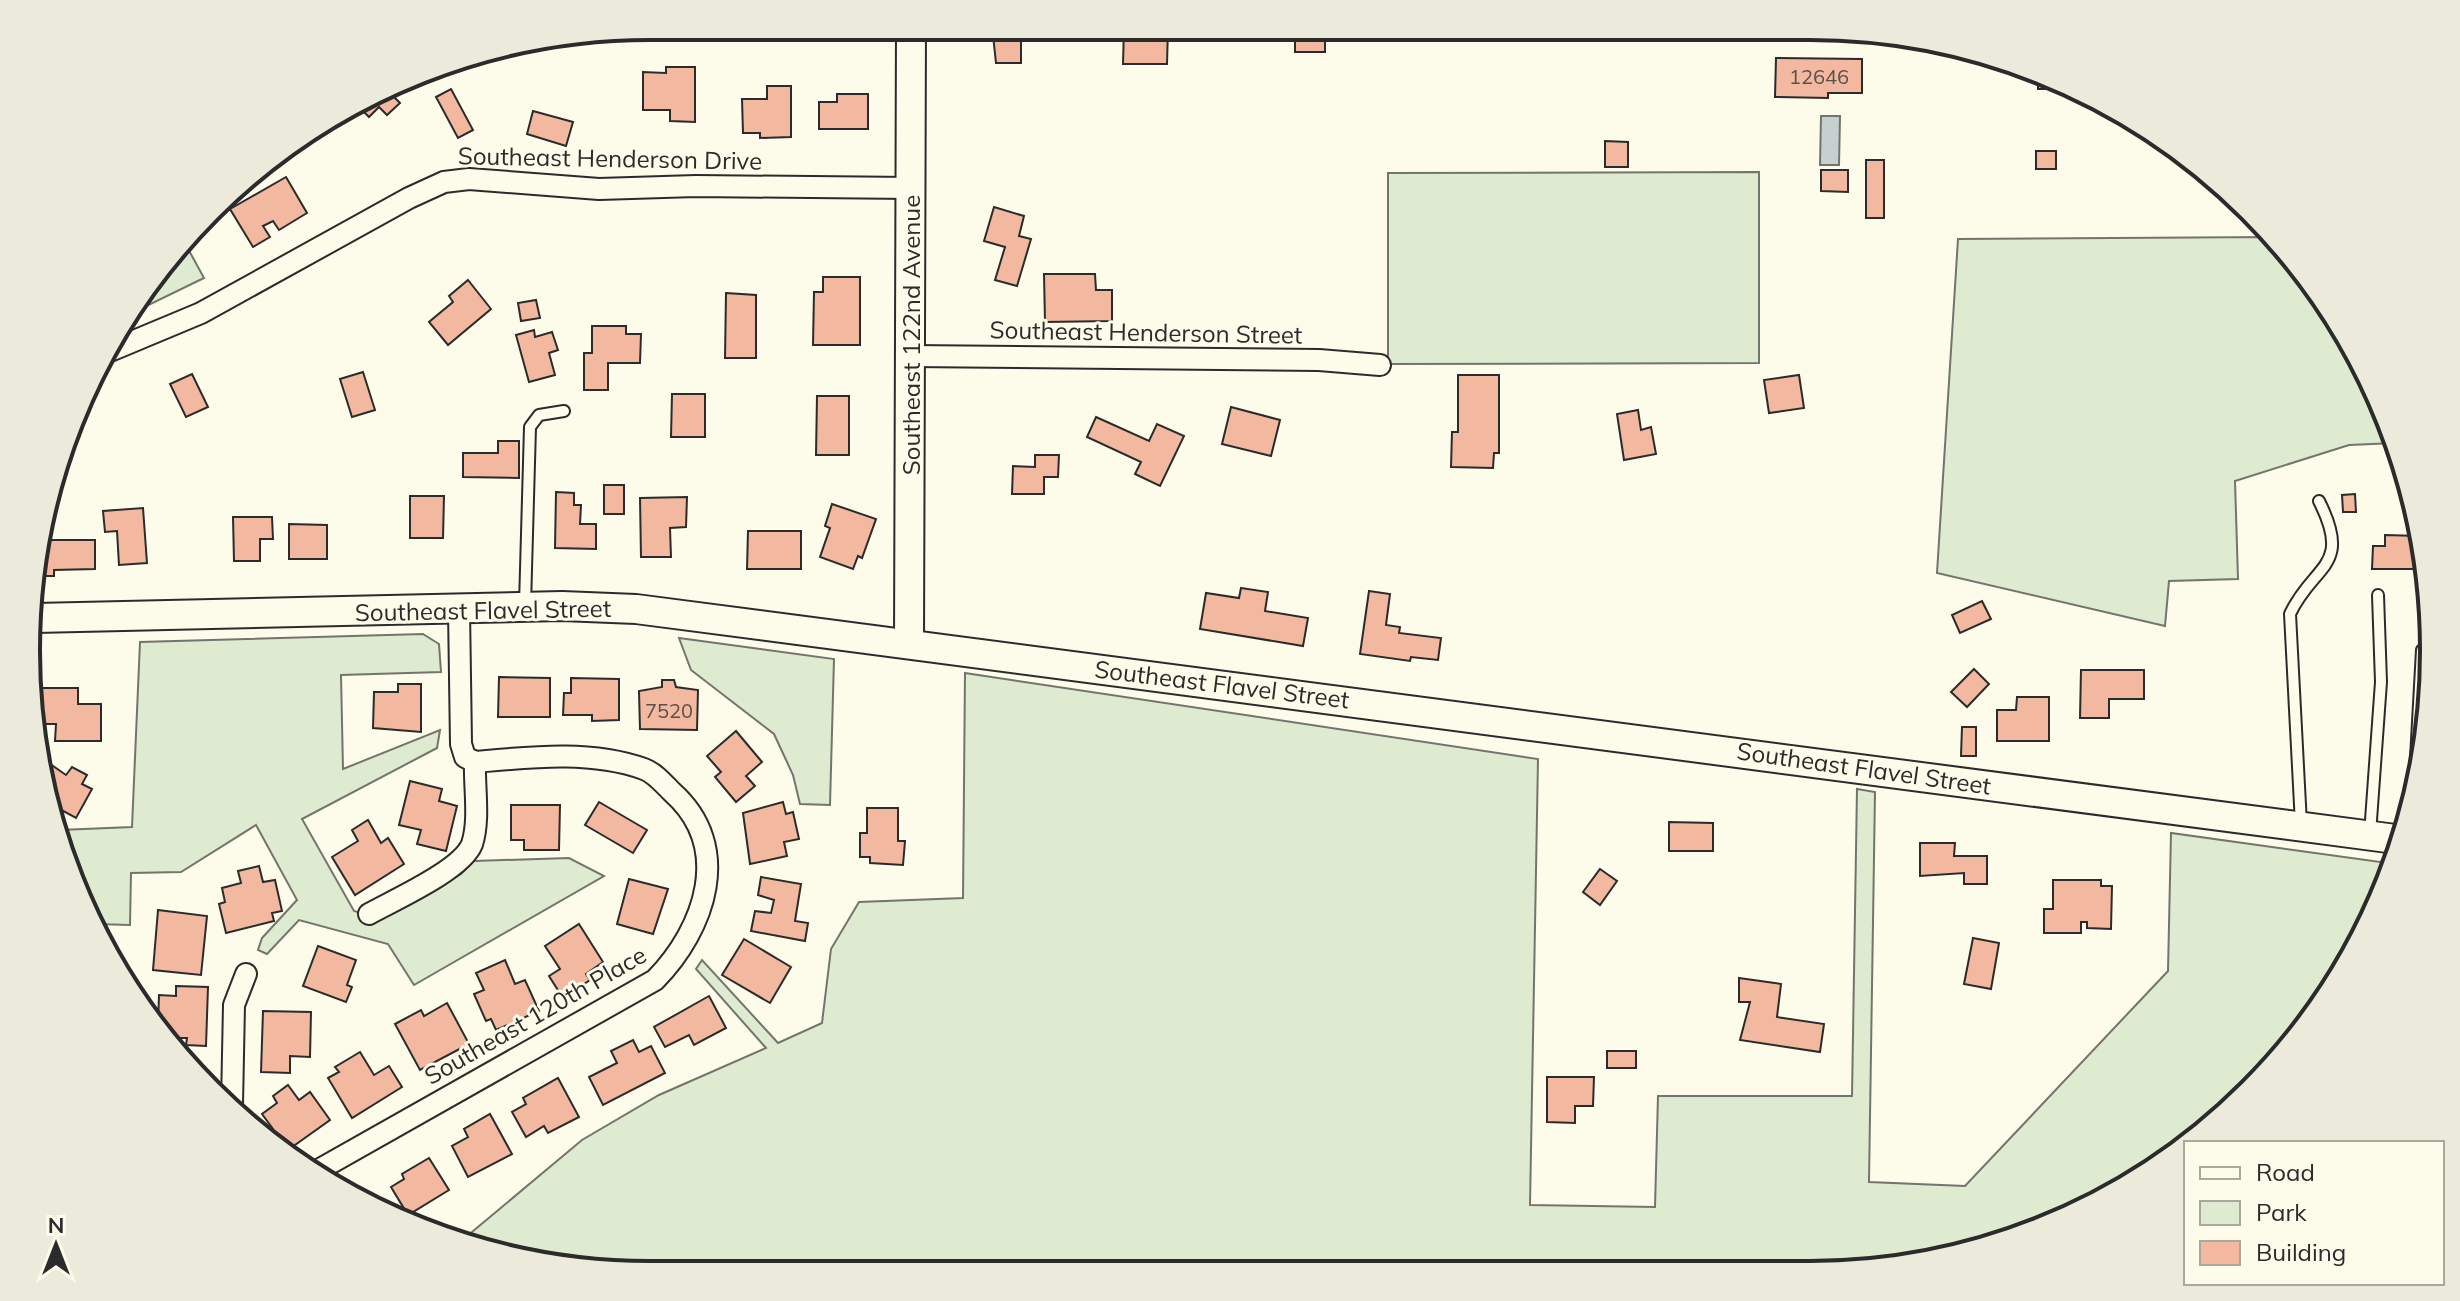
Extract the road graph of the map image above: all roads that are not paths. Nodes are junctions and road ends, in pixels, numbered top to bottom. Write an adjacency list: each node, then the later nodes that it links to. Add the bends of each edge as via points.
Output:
1 (911, 40): 2 (street, Southeast 122nd Avenue)
2 (911, 188): 3 (street, Southeast Henderson Drive, via 599,189 469,179 444,182 201,313); 4 (street, Southeast 122nd Avenue)
3 (121, 346)
4 (911, 356): 5 (street, Southeast Henderson Street); 12 (street, Southeast 122nd Avenue)
5 (1380, 365)
6 (564, 411): 9 (lane, via 539,415 530,427)
7 (2319, 501): 14 (lane, via 2332,540 2331,559 2290,614)
8 (2378, 595): 15 (lane, via 2381,682)
9 (525, 607): 10 (street, Southeast Flavel Street); 12 (street, Southeast Flavel Street, via 623,608)
10 (459, 610): 11 (street, Southeast Flavel Street); 13 (street, via 461,744 465,757)
11 (41, 618)
12 (909, 644): 14 (street, Southeast Flavel Street)
13 (475, 762): 17 (street, via 475,827 467,853); 20 (street, Southeast 120th Place, via 607,758 648,770 682,800 706,856 707,887 695,930 655,980)
14 (2301, 826): 15 (street, Southeast Flavel Street)
15 (2370, 836): 16 (street, Southeast Flavel Street)
16 (2390, 838)
17 (369, 914)
18 (246, 974): 19 (street, via 234,1005)
19 (232, 1094)
20 (325, 1166)

